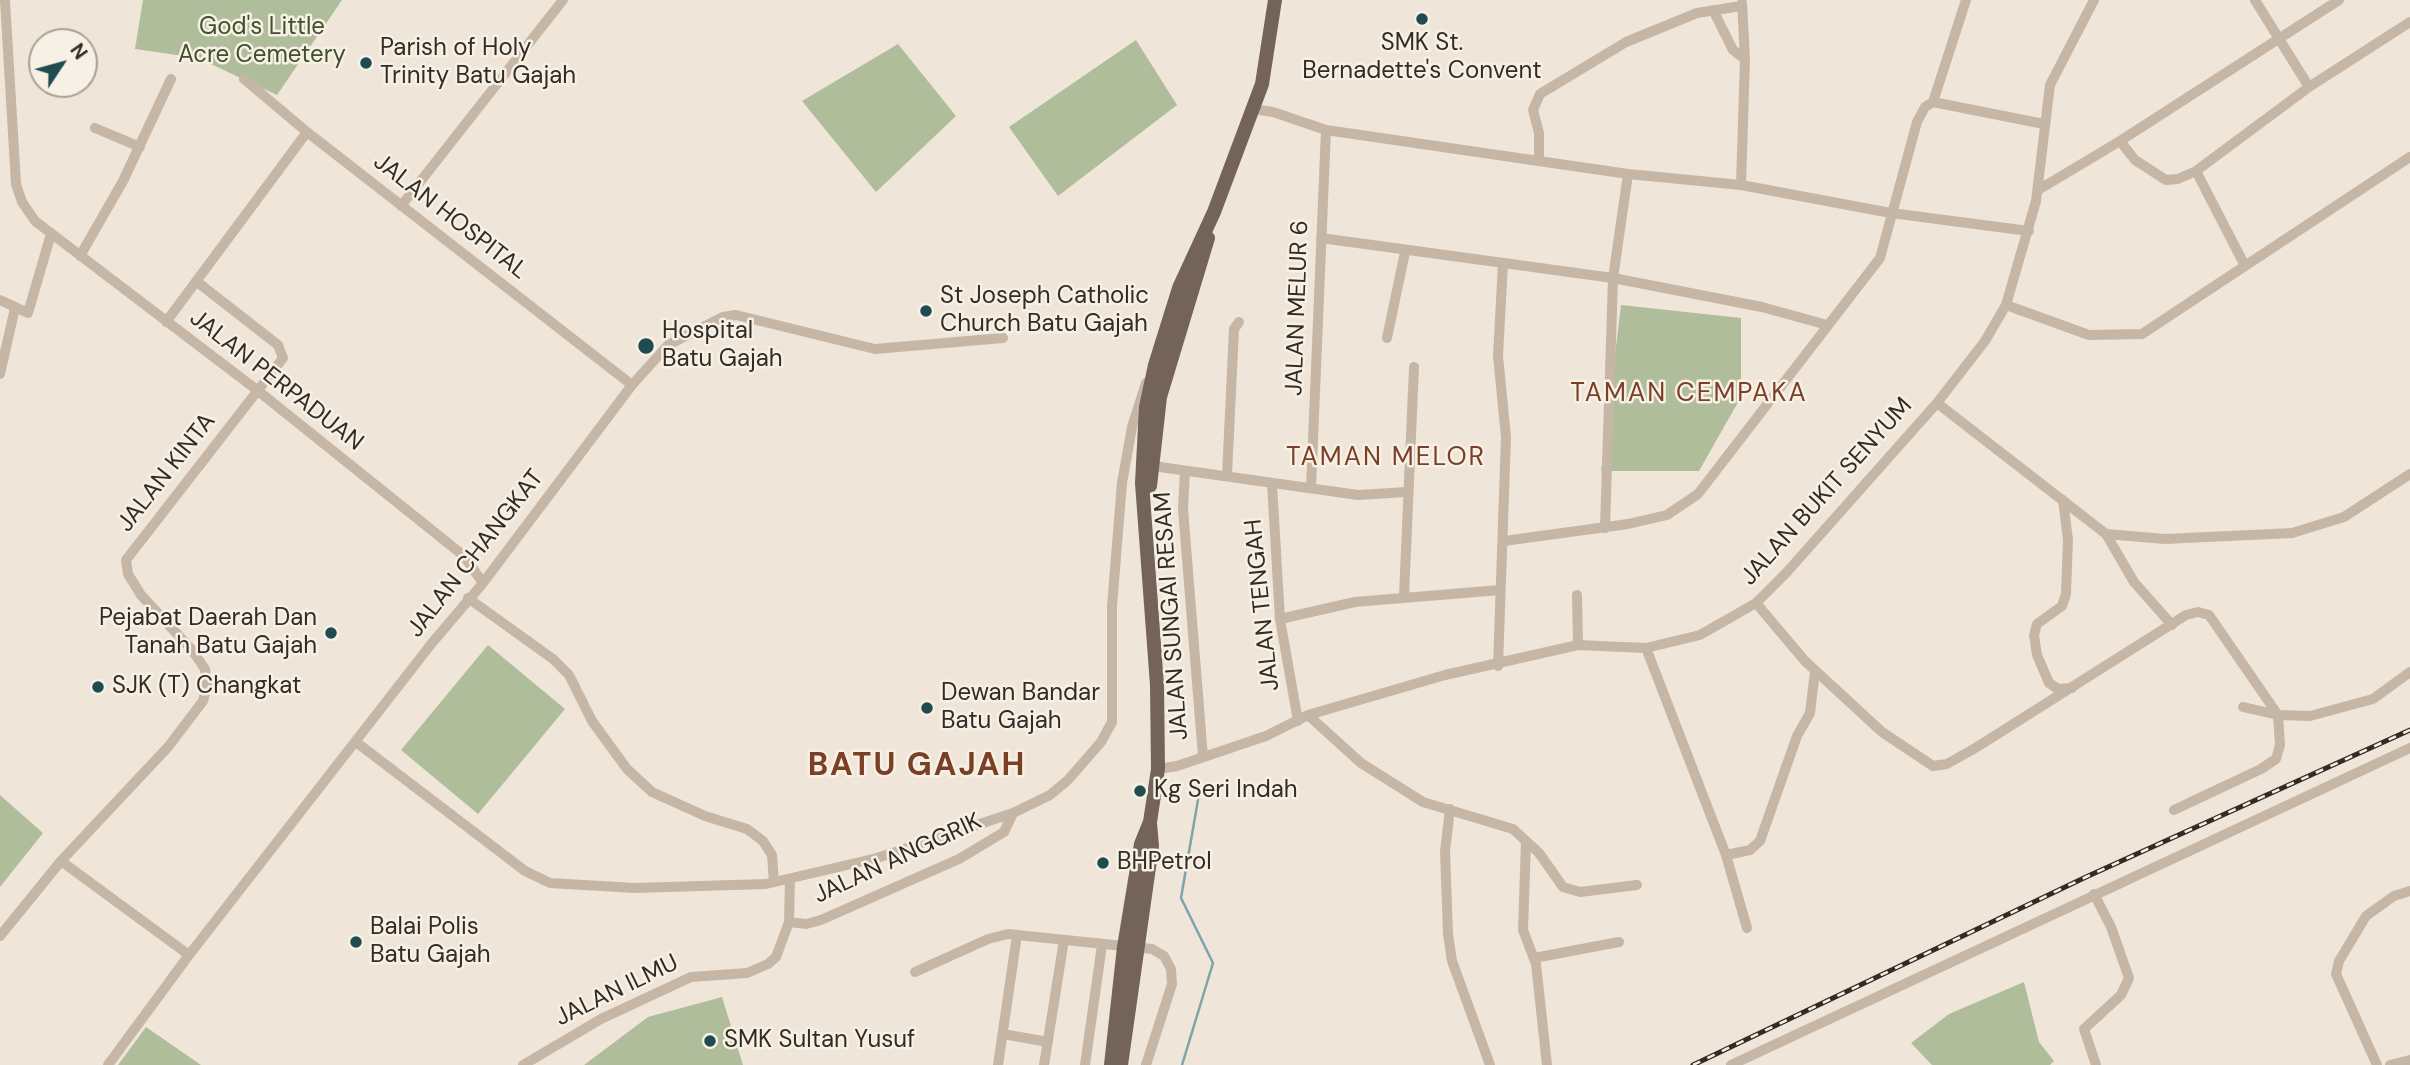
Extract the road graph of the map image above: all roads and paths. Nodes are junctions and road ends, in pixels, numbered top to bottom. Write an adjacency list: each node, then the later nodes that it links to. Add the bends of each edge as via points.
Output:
1 (5, 0): 10 (street)
2 (563, 0): 31 (street)
3 (1275, 0): 18 (main road, via 1262,84)
4 (1963, 0): 17 (street)
5 (2094, 0): 19 (street, JALAN BUKIT SENYUM, via 2050,85)
6 (2255, 0): 12 (street)
7 (2339, 0): 12 (street)
8 (1742, 3): 9 (street); 13 (street)
9 (1713, 10): 13 (street, via 1733,50); 26 (street, via 1626,42 1540,94 1533,110)
10 (2, 12): 35 (street, JALAN PERPADUAN, via 16,184 35,221)
11 (2410, 22): 16 (street)
12 (2278, 38): 16 (street); 23 (street)
13 (1745, 59): 29 (street)
14 (171, 79): 24 (street)
15 (244, 79): 22 (street, JALAN HOSPITAL)
16 (2309, 88): 27 (street)
17 (1933, 103): 19 (street); 33 (street, via 1925,107 1917,122)
18 (1253, 109): 21 (street); 32 (main road)
19 (2044, 124): 30 (street, JALAN BUKIT SENYUM)
20 (95, 128): 24 (street)
21 (1321, 128): 26 (street); 36 (street, JALAN MELUR 6)
22 (307, 132): 31 (street, JALAN HOSPITAL); 42 (street)
23 (2120, 141): 27 (street, via 2135,160 2165,180); 30 (street)
24 (139, 147): 38 (street)
25 (2410, 157): 40 (street)
26 (1539, 161): 28 (street)
27 (2196, 171): 40 (street)
28 (1628, 174): 29 (street); 41 (street)
29 (1741, 185): 33 (street)
30 (2038, 190): 34 (street, JALAN BUKIT SENYUM)
31 (401, 206): 54 (street, JALAN HOSPITAL)
32 (1214, 212): 51 (main road, via 1188,263); 56 (main road)
33 (1891, 214): 34 (street); 48 (street, via 1880,258)
34 (2029, 231): 44 (street, JALAN BUKIT SENYUM)
35 (51, 234): 38 (street, JALAN PERPADUAN); 45 (street, via 28,313)
36 (1321, 238): 37 (street); 65 (street, JALAN MELUR 6)
37 (1405, 252): 39 (street); 50 (street)
38 (80, 256): 46 (street, JALAN PERPADUAN)
39 (1503, 262): 41 (street); 73 (street, via 1498,356 1506,437)
40 (2244, 264): 44 (street, via 2142,334 2088,335)
41 (1613, 278): 48 (street, via 1762,307); 71 (street)
42 (196, 281): 46 (street); 55 (street, JALAN KINTA, via 282,351 283,358)
43 (0, 300): 45 (street)
44 (2006, 305): 57 (street, JALAN BUKIT SENYUM, via 1985,341)
45 (15, 308): 53 (street)
46 (166, 322): 55 (street, JALAN PERPADUAN)
47 (1240, 322): 63 (street, via 1234,329)
48 (1827, 325): 71 (street, via 1698,494 1667,515)
49 (1003, 338): 54 (street, JALAN CHANGKAT, via 875,349 736,315 668,345)
50 (1387, 338)
51 (1155, 365): 58 (main road); 59 (street)
52 (1414, 367): 66 (street)
53 (0, 374)
54 (632, 385): 74 (street, JALAN CHANGKAT)
55 (257, 390): 74 (street, JALAN PERPADUAN, via 464,556); 100 (street, JALAN KINTA, via 127,560 128,574 141,595 205,668 203,701 167,747)
56 (1160, 397): 58 (main road); 60 (main road)
57 (1937, 403): 67 (street); 79 (street, JALAN BUKIT SENYUM)
58 (1146, 408): 59 (street); 68 (main road, via 1142,483)
59 (1132, 427): 97 (street, via 1122,483 1112,606 1112,722 1068,780 1050,795)
60 (1153, 466): 61 (street); 68 (main road)
61 (1185, 471): 63 (street); 93 (street, JALAN SUNGAI RESAM, via 1183,509)
62 (2410, 474): 72 (street, via 2344,517 2292,533 2165,539)
63 (1227, 475): 64 (street)
64 (1272, 484): 65 (street); 80 (street, JALAN TENGAH)
65 (1311, 488): 66 (street, via 1358,495)
66 (1407, 492): 77 (street)
67 (2063, 500): 69 (street); 70 (street)
68 (1146, 512): 94 (main road)
69 (2081, 513): 70 (street); 72 (street)
70 (2067, 524): 87 (street, via 2066,594 2062,606 2037,624 2034,635 2049,683 2058,689)
71 (1605, 527): 73 (street)
72 (2106, 534): 81 (street, via 2134,582)
73 (1504, 541): 75 (street)
74 (483, 583): 78 (street, JALAN CHANGKAT)
75 (1500, 590): 77 (street); 84 (street)
76 (1577, 595): 82 (street)
77 (1404, 596): 80 (street)
78 (468, 598): 91 (street, JALAN CHANGKAT); 102 (street, via 553,659 569,676 599,731 627,769 652,792 747,830 763,841 772,855)
79 (1756, 603): 83 (street, JALAN BUKIT SENYUM, via 1700,635); 85 (street)
80 (1280, 619): 90 (street, JALAN TENGAH)
81 (2172, 625): 87 (street); 89 (street, via 2197,612 2209,615)
82 (1578, 645): 83 (street, JALAN BUKIT SENYUM); 84 (street, JALAN BUKIT SENYUM)
83 (1646, 648): 99 (street)
84 (1498, 666): 90 (street, JALAN BUKIT SENYUM, via 1444,676)
85 (1815, 671): 87 (street, via 1882,732 1933,766 1947,764); 99 (street, via 1810,713 1797,736 1760,841 1750,850)
86 (2410, 672): 89 (street, via 2373,699 2310,716)
87 (2074, 688)
88 (2243, 708): 89 (street)
89 (2278, 715): 96 (street, via 2276,759)
90 (1303, 718): 93 (street, JALAN BUKIT SENYUM); 95 (street, via 1423,802)
91 (356, 742): 102 (street, via 509,859 550,883 635,888); 114 (street, JALAN CHANGKAT)
92 (2410, 748): 105 (street)
93 (1203, 757): 94 (street, JALAN BUKIT SENYUM)
94 (1158, 769): 113 (main road, via 1150,822 1141,844)
95 (1451, 809): 98 (street, via 1513,829); 128 (street, via 1446,851 1448,934 1456,973)
96 (2174, 810)
97 (1013, 813): 101 (street, via 877,858); 106 (street, JALAN ANGGRIK, via 1004,832 958,859 821,920)
98 (1526, 842): 103 (street, via 1563,887 1580,892); 115 (street, via 1523,930)
99 (1726, 855): 107 (street)
100 (61, 861): 109 (street, JALAN KINTA); 114 (street)
101 (789, 879): 102 (street); 106 (street, JALAN ILMU)
102 (774, 882)
103 (1637, 885)
104 (2410, 891): 132 (street, via 2394,896 2366,916 2336,974)
105 (2095, 894): 130 (street); 131 (street, via 2129,978 2122,995 2084,1029)
106 (789, 922): 121 (street, JALAN ILMU, via 776,957 768,964 747,973 691,976 601,1019)
107 (1748, 928)
108 (1017, 935): 110 (street); 116 (street, via 988,939); 117 (street)
109 (0, 936)
110 (1064, 940): 112 (street); 118 (street)
111 (1619, 942): 115 (street)
112 (1102, 945): 113 (street); 124 (street)
113 (1131, 948): 125 (main road); 126 (main road); 127 (street, via 1158,952 1171,969 1172,984)
114 (188, 955): 120 (street, JALAN CHANGKAT)
115 (1534, 958): 129 (street)
116 (915, 972)
117 (1003, 1034): 118 (street); 122 (street)
118 (1048, 1042): 123 (street)
119 (2410, 1060): 133 (street)
120 (108, 1065)
121 (523, 1065)
122 (998, 1065)
123 (1044, 1065)
124 (1085, 1065)
125 (1111, 1065)
126 (1121, 1065)
127 (1146, 1065)
128 (1490, 1065)
129 (1547, 1065)
130 (1731, 1065)
131 (2096, 1065)
132 (2378, 1065)
133 (2390, 1065)

